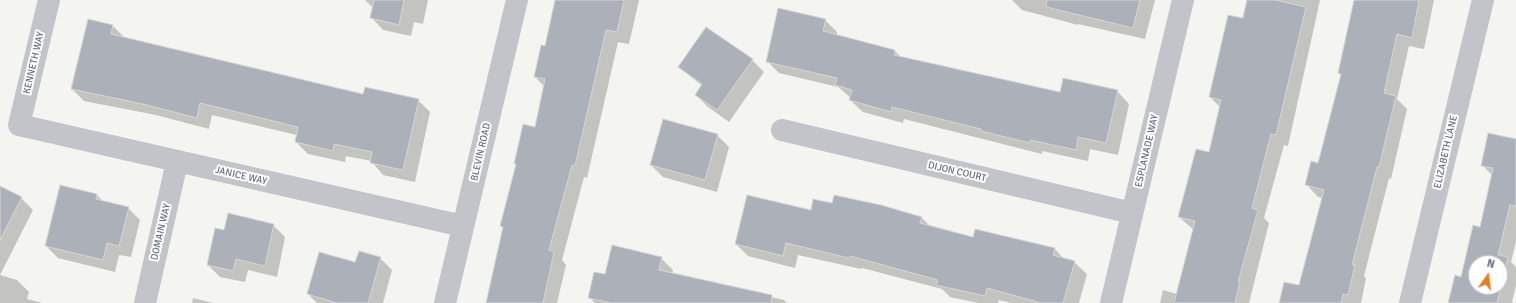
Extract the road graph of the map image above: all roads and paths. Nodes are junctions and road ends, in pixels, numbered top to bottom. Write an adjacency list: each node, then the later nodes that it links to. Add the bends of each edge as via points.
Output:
1 (49, 0): 5 (street, KENNETH WAY)
2 (517, 0): 9 (street, BLEVIN ROAD)
3 (1184, 0): 8 (street, ESPLANADE WAY)
4 (1483, 0): 13 (street, ELIZABETH LANE)
5 (19, 125): 7 (street, JANICE WAY)
6 (782, 130): 8 (street, DIJON COURT)
7 (177, 162): 9 (street, JANICE WAY); 10 (street, DOMAIN WAY)
8 (1132, 213): 12 (street, ESPLANADE WAY)
9 (463, 226): 11 (street, BLEVIN ROAD)
10 (145, 303)
11 (445, 303)
12 (1111, 303)
13 (1410, 303)

